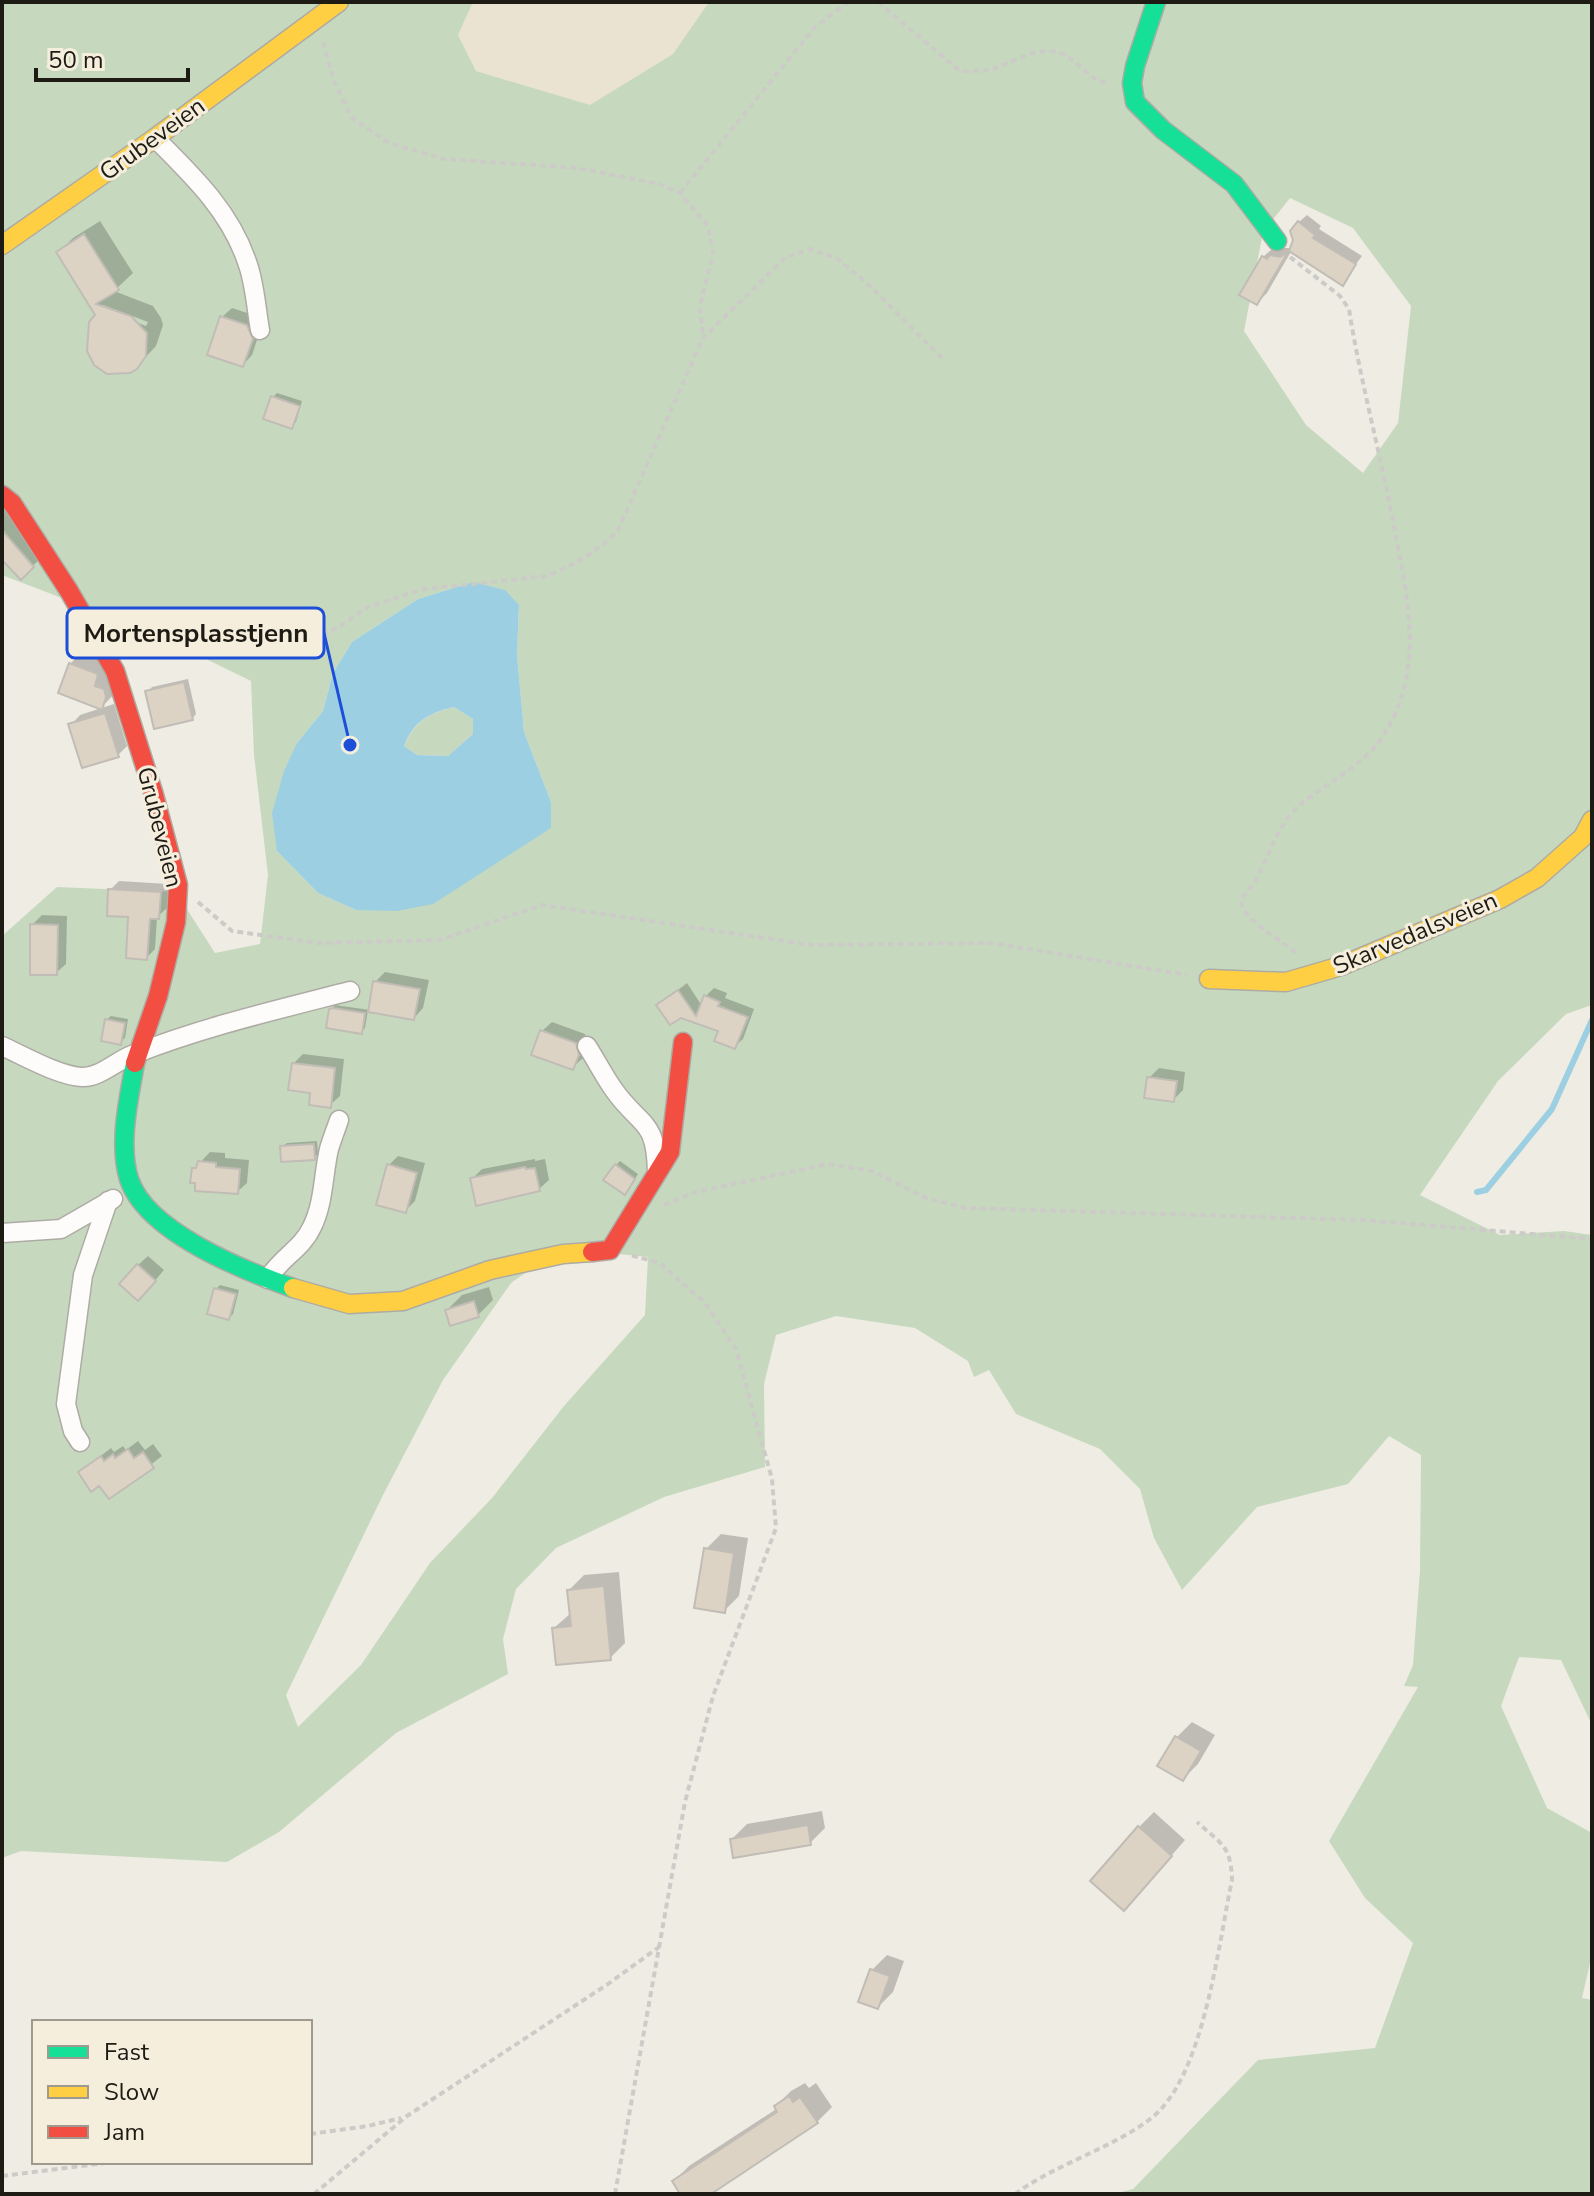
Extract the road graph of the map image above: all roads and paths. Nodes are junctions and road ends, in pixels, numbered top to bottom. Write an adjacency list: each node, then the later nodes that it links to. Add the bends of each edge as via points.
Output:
1 (339, 2): 5 (street, Grubeveien)
2 (848, 2): 8 (path, via 815,27)
3 (878, 2): 6 (path, via 960,71 989,70 1031,53 1052,51 1068,56 1104,83)
4 (1156, 2): 6 (street)
5 (316, 19): 7 (street, Grubeveien); 8 (path, via 334,81 352,118 389,143 444,159 577,168)
6 (1132, 83): 9 (street, via 1135,102 1234,184)
7 (155, 138): 10 (street, Grubeveien); 11 (street, via 217,203 232,227 248,264)
8 (680, 193): 12 (path, via 708,226 713,254 700,305)
9 (1277, 241): 18 (path, via 1349,309 1410,612 1409,664 1392,724 1377,745 1299,806 1241,901 1249,917 1296,952)
10 (2, 245)
11 (260, 330)
12 (703, 338): 13 (path, via 786,257 810,249 836,258 866,282); 15 (path, via 618,530 565,569 547,576 424,589 368,607 300,644 272,649 176,634)
13 (944, 360)
14 (2, 495): 15 (street, Grubeveien, via 61,578)
15 (103, 651): 17 (street, Grubeveien, via 120,685)
16 (1592, 820): 18 (street, Skarvedalsveien, via 1568,852 1500,899)
17 (178, 885): 19 (path, via 232,931 318,943 440,940 542,905 812,945 992,943); 24 (street, Grubeveien, via 176,922 158,996)
18 (1309, 975): 19 (street, Skarvedalsveien, via 1286,982)
19 (1209, 979)
20 (350, 991): 24 (street, via 204,1029)
21 (683, 1042): 26 (street, via 670,1152)
22 (2, 1046): 24 (street, via 82,1077)
23 (587, 1046): 26 (street, via 616,1092 650,1128)
24 (137, 1053): 27 (street, Grubeveien, via 125,1124)
25 (339, 1120): 33 (street, via 311,1230)
26 (657, 1173): 29 (street)
27 (133, 1188): 28 (street); 33 (street, via 154,1214 189,1242)
28 (108, 1201): 30 (street, via 61,1229); 34 (street, via 83,1275 66,1404)
29 (629, 1220): 31 (path, via 695,1192 828,1164 872,1171 926,1198 965,1208 1363,1220); 32 (street)
30 (2, 1233)
31 (1592, 1239)
32 (610, 1250): 33 (street, via 490,1270 403,1301 349,1304); 36 (path, via 660,1263 705,1303 736,1349 772,1479 776,1528 713,1696 685,1802)
33 (268, 1279)
34 (80, 1442)
35 (1197, 1822): 43 (path, via 1228,1849 1232,1880 1204,2017 1181,2084 1148,2120)
36 (659, 1947): 37 (path); 42 (path)
37 (407, 2116): 38 (path); 41 (path)
38 (312, 2134)
39 (98, 2164): 40 (path)
40 (2, 2176)
41 (314, 2194)
42 (615, 2194)
43 (1015, 2194)

